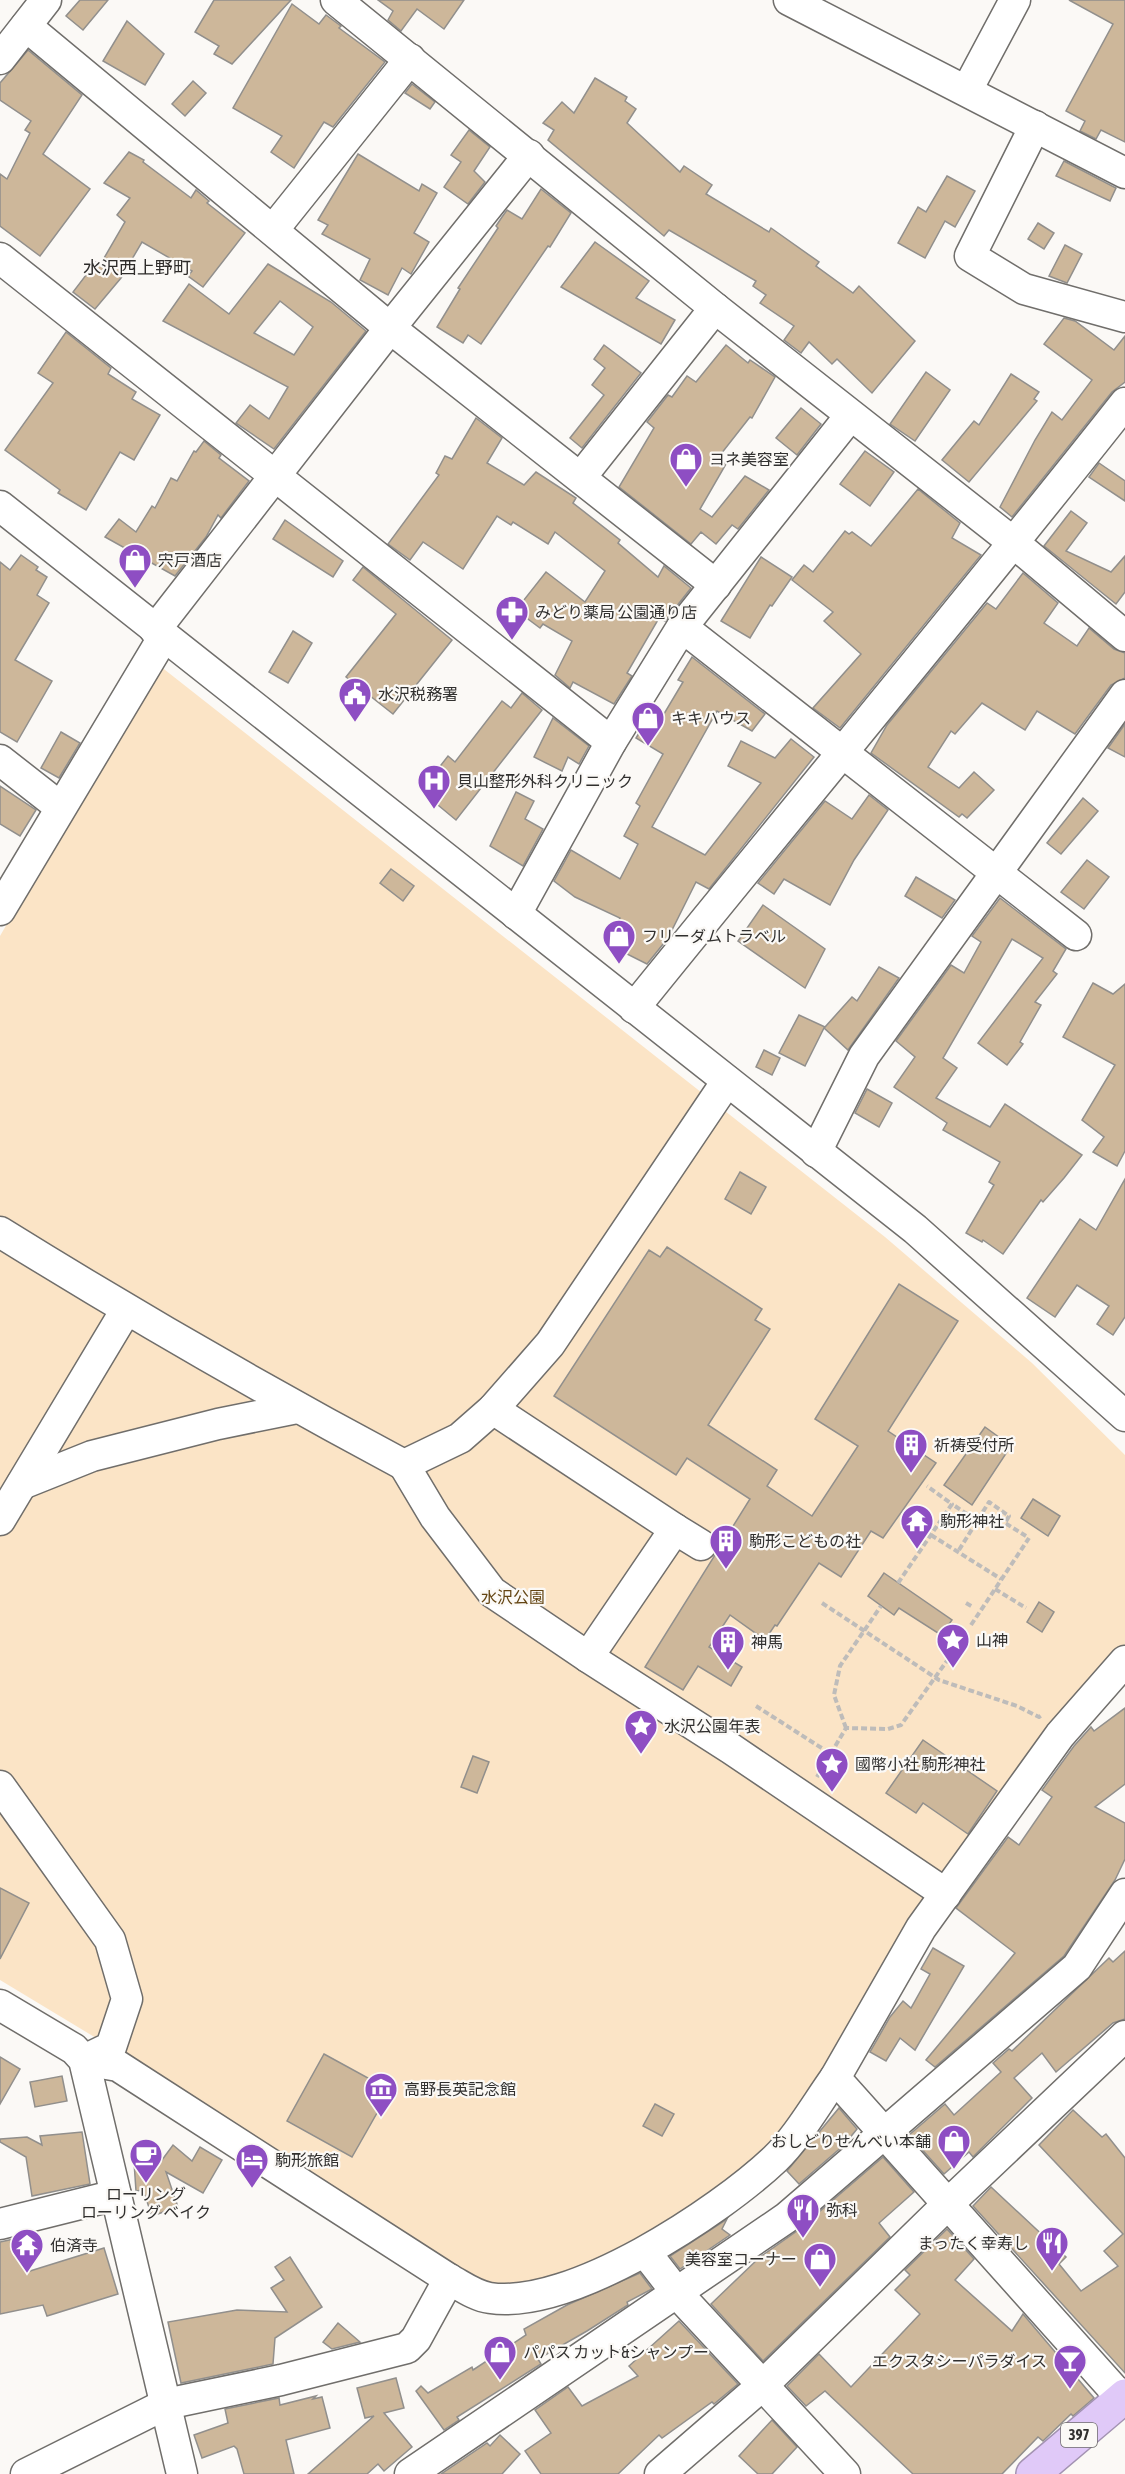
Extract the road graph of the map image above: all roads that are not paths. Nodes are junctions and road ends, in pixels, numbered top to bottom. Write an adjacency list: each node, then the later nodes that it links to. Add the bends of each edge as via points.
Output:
1 (46, 0): 5 (street)
2 (336, 0): 7 (street)
3 (789, 0): 8 (street)
4 (1015, 0): 8 (street)
5 (26, 26): 6 (street); 12 (street)
6 (0, 59)
7 (410, 59): 10 (street); 12 (street)
8 (967, 90): 9 (street)
9 (1035, 126): 11 (street); 15 (street, via 970,256 1024,289)
10 (529, 155): 14 (street); 16 (street)
11 (1125, 173)
12 (273, 230): 16 (street)
13 (0, 258): 19 (street)
14 (715, 308): 18 (street); 20 (street)
15 (1125, 317)
16 (390, 328): 19 (street); 20 (street)
17 (1125, 403): 22 (street)
18 (850, 416): 22 (street); 23 (street)
19 (276, 475): 25 (street); 28 (street)
20 (581, 477): 23 (street)
21 (0, 506): 25 (street)
22 (1014, 543): 26 (street); 29 (street)
23 (716, 585): 24 (street)
24 (682, 627): 28 (street); 29 (street)
25 (160, 633): 31 (street); 34 (street)
26 (1125, 636)
27 (1125, 695): 32 (street)
28 (611, 742): 34 (street)
29 (841, 751): 32 (street); 36 (street)
30 (0, 760): 31 (street)
31 (60, 807): 33 (street)
32 (998, 872): 35 (street); 38 (street, via 864,1056)
33 (0, 910)
34 (516, 914): 36 (street)
35 (1076, 935)
36 (634, 1008): 37 (street)
37 (727, 1081): 38 (street); 42 (street, via 550,1344)
38 (816, 1152): 43 (street, via 915,1229)
39 (0, 1232): 40 (street)
40 (126, 1310): 41 (street); 45 (street)
41 (297, 1408): 44 (street); 45 (street, via 92,1456)
42 (493, 1409): 44 (street, via 460,1438); 47 (street)
43 (1125, 1416)
44 (404, 1466): 49 (street, via 435,1517 492,1592)
45 (22, 1484): 46 (street)
46 (0, 1520)
47 (675, 1530): 48 (street); 49 (street)
48 (701, 1545)
49 (588, 1657): 52 (street)
50 (1122, 1672): 52 (street, via 1060,1735)
51 (0, 1786): 56 (street, via 110,1940 127,1999 111,2047)
52 (946, 1894): 57 (street, via 921,1928)
53 (1125, 1894): 58 (street, via 1077,1967)
54 (0, 2005): 56 (street, via 74,2049)
55 (1125, 2036): 60 (street)
56 (84, 2060): 59 (street); 63 (street, via 118,2066)
57 (835, 2078): 58 (street); 62 (street, via 777,2157 739,2190)
58 (886, 2134): 60 (street); 64 (street, via 786,2218)
59 (116, 2195): 61 (street); 67 (street)
60 (949, 2203): 65 (street); 66 (street)
61 (0, 2224)
62 (646, 2253): 63 (street, via 584,2281 533,2296 491,2298); 64 (street)
63 (449, 2279): 67 (street, via 416,2339 406,2348)
64 (677, 2293): 65 (street); 70 (street)
65 (764, 2384): 71 (street); 72 (street)
66 (1124, 2399): 73 (highway, 397)
67 (166, 2404): 68 (street); 69 (street)
68 (26, 2474)
69 (182, 2474)
70 (410, 2474)
71 (660, 2474)
72 (845, 2474)
73 (1034, 2474)

